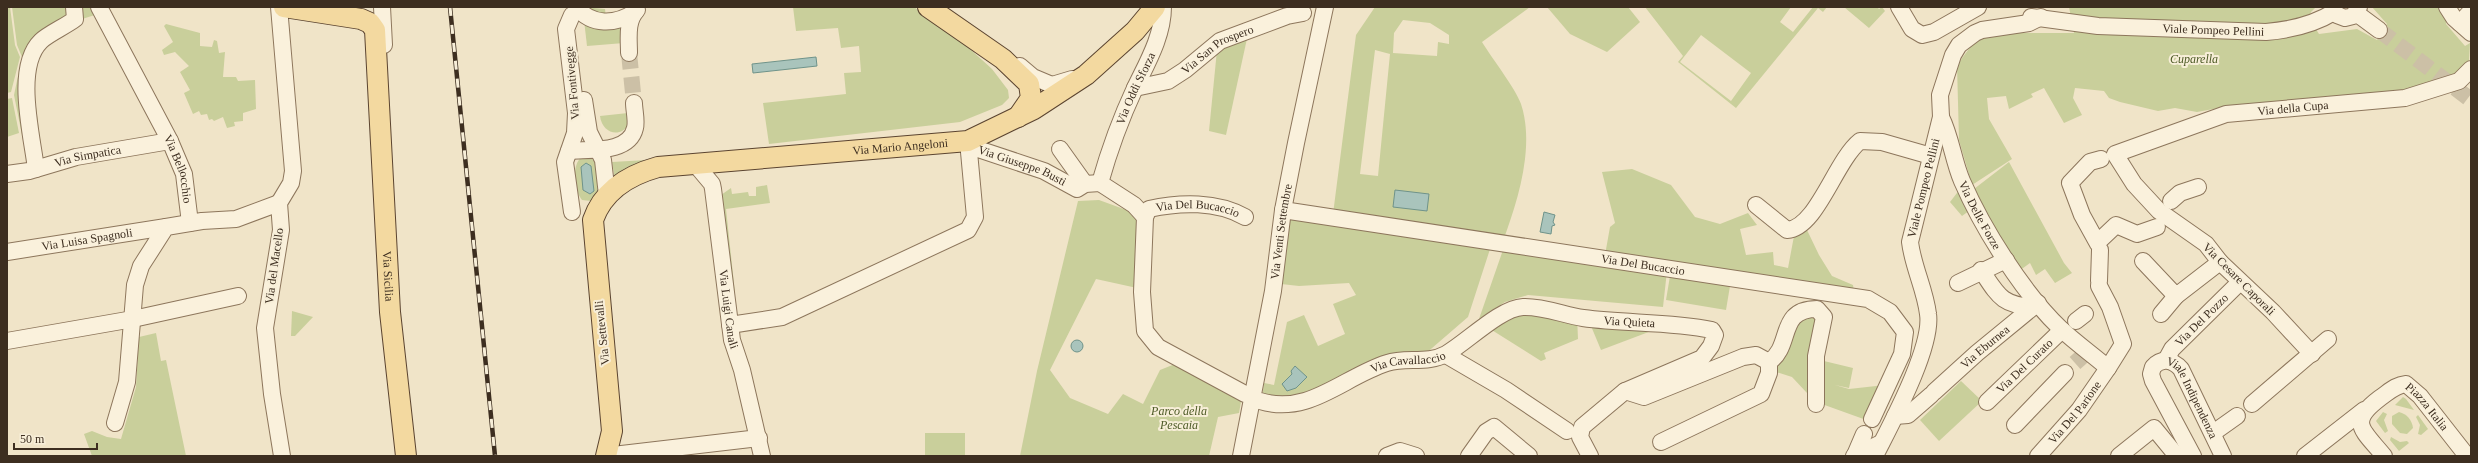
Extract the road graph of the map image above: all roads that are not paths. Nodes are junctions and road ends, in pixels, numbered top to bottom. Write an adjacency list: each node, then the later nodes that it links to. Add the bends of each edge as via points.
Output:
1 (74, 7): 38 (street, via 75,19 42,40 33,51 26,77)
2 (99, 7): 30 (street, Via Bellocchio)
3 (279, 7): 43 (street, via 293,171 291,183)
4 (284, 7): 26 (main road, Via Sicilia, via 340,14 361,18 370,23 375,30)
5 (382, 7): 26 (street, via 385,75)
6 (928, 7): 29 (main road, via 1002,59 1029,84 1031,98)
7 (942, 7): 23 (street, via 1043,82 1058,85)
8 (1155, 7): 23 (main road, Via Mario Angeloni, via 1135,31)
9 (1163, 7): 25 (street, Via Oddi Sforza, via 1163,16 1149,62)
10 (1325, 7): 45 (street, Via Venti Settembre)
11 (1899, 7): 12 (street, via 1912,29 1922,35 1934,32)
12 (1978, 7)
13 (2448, 7): 20 (street)
14 (638, 9): 16 (street, via 620,20 602,22); 22 (street, via 631,18)
15 (2333, 9): 17 (street, via 2345,18); 18 (street, Viale Pompeo Pellini, via 2323,19 2289,30 2266,32 2098,26)
16 (573, 10): 32 (street, Via Fontivegge, via 585,111 589,132); 34 (street, Via Fontivegge, via 566,29 576,113 575,133)
17 (2357, 10): 21 (street)
18 (2042, 12): 28 (street, Viale Pompeo Pellini, via 2029,23 1982,30 1966,38 1952,55 1940,95)
19 (1303, 13): 25 (street, Via San Prospero, via 1287,16 1220,41 1168,81)
20 (2467, 22)
21 (2379, 30)
22 (629, 46)
23 (1094, 69): 29 (main road, Via Mario Angeloni, via 1076,83)
24 (2471, 70): 36 (street, Via della Cupa, via 2459,81 2405,98 2226,114)
25 (1135, 88): 40 (street, Via Oddi Sforza)
26 (379, 95): 96 (main road, Via Sicilia, via 390,312)
27 (634, 103): 32 (street, via 636,126 628,141 622,145)
28 (1941, 117): 35 (street, Viale Pompeo Pellini); 53 (street, Via Delle Forze, via 1948,130 1962,180)
29 (1017, 118): 31 (main road, Via Mario Angeloni)
30 (170, 141): 38 (street, Via Simpatica, via 76,157); 49 (street, Via Bellocchio, via 184,174)
31 (968, 141): 37 (main road, Via Mario Angeloni); 40 (street, Via Giuseppe Busti, via 981,150 1044,171); 64 (street, via 975,217 968,230 782,317)
32 (598, 148): 34 (street); 42 (street, Via Fontivegge, via 602,160)
33 (1060, 149): 40 (street)
34 (569, 151): 42 (street, Via Fontivegge, via 565,162 566,212)
35 (1931, 156): 44 (street, via 1882,142 1860,141 1849,150 1815,209 1795,230 1787,230); 82 (street, Viale Pompeo Pellini, via 1910,242 1928,313 1929,327 1925,344)
36 (2108, 156): 48 (street, Via Cesare Caporali); 51 (street, Via della Cupa, via 2090,162 2070,183 2082,216)
37 (696, 165): 42 (main road, Via Mario Angeloni, via 649,170 626,181); 64 (street, Via Luigi Canali, via 712,184)
38 (36, 169): 39 (street, Via Simpatica)
39 (7, 174)
40 (1092, 181): 46 (street, Via Giuseppe Busti)
41 (2198, 186): 48 (street, via 2180,193)
42 (602, 202): 92 (main road, Via Settevalli, via 593,220 593,233 612,431)
43 (279, 203): 49 (street, via 236,219); 95 (street, Via del Macello, via 281,230 265,328)
44 (1756, 205)
45 (1283, 210): 81 (street, Via Del Bucaccio, via 1868,299 1890,312 1905,332 1902,354); 98 (street, Via Venti Settembre, via 1273,291)
46 (1147, 213): 47 (street, Via Del Bucaccio, via 1173,204 1196,204 1236,212); 75 (street, via 1142,292 1145,331 1158,346)
47 (1246, 217)
48 (2162, 217): 51 (street, via 2137,234 2116,225); 55 (street, Via Cesare Caporali, via 2206,244)
49 (190, 222): 50 (street)
50 (166, 227): 52 (street, Via Luisa Spagnoli); 63 (street, via 140,266 135,285)
51 (2099, 245): 73 (street, Via Del Parione, via 2099,283 2123,344)
52 (7, 252)
53 (2006, 260): 56 (street); 61 (street, Via Delle Forze)
54 (2143, 261): 60 (street)
55 (2220, 262): 57 (street, Via Cesare Caporali); 60 (street)
56 (1981, 270): 58 (street); 61 (street, via 1998,296 2014,306)
57 (2240, 282): 69 (street, Via Cesare Caporali, via 2273,312); 70 (street, Via Del Pozzo, via 2172,349)
58 (1958, 283)
59 (238, 296): 63 (street)
60 (2176, 296): 62 (street)
61 (2035, 305): 65 (street, Via Delle Forze); 82 (street, Via Eburnea, via 1908,415)
62 (2161, 314)
63 (133, 319): 67 (street); 84 (street, via 127,382)
64 (730, 325): 89 (street, Via Luigi Canali)
65 (2070, 325): 72 (street, Via Delle Forze); 77 (street, Via Del Curato)
66 (2328, 339): 69 (street)
67 (7, 341)
68 (1446, 354): 74 (street, Via Quieta, via 1510,310 1523,307 1582,318 1679,324 1712,330 1715,335 1702,358); 76 (street, Via Cavallaccio, via 1417,362 1388,362 1313,399 1284,406); 86 (street, Via Cavallaccio)
69 (2312, 354): 79 (street)
70 (2166, 360): 87 (street, Viale Indipendenza, via 2181,369); 107 (street, Viale Indipendenza, via 2156,363 2151,374)
71 (1769, 362): 74 (street, via 1756,355 1743,357 1644,398); 78 (street, via 1777,356 1792,319 1803,309 1817,309 1824,317 1816,356); 90 (street, via 1769,373 1761,394)
72 (2077, 362): 73 (street, Via Delle Forze); 85 (street)
73 (2108, 368): 104 (street, Via Del Parione, via 2079,410)
74 (1625, 391): 103 (street, Via Quieta, via 1582,427 1580,437)
75 (1245, 394)
76 (1260, 401)
77 (1987, 402)
78 (1816, 404)
79 (2252, 404)
80 (2364, 410): 109 (street, Piazza Italia); 110 (street, via 2361,422 2363,428); 111 (street, Piazza Italia, via 2398,384 2411,386)
81 (1874, 416)
82 (1895, 416): 91 (street, Viale Pompeo Pellini)
83 (2237, 416): 87 (street)
84 (115, 423)
85 (2015, 425)
86 (1567, 431)
87 (2213, 433): 108 (street, Viale Indipendenza)
88 (1864, 434): 94 (street)
89 (759, 438): 93 (street); 97 (street, Via Luigi Canali)
90 (1661, 442)
91 (1878, 449): 94 (street)
92 (610, 452): 93 (street)
93 (681, 452)
94 (1854, 455)
95 (282, 456)
96 (406, 456)
97 (762, 456)
98 (1240, 456)
99 (1387, 456): 100 (street, via 1400,451)
100 (1416, 456)
101 (1469, 456): 102 (street, via 1486,432 1494,426)
102 (1529, 456)
103 (1590, 456)
104 (2038, 456)
105 (2119, 456): 106 (street, via 2154,428)
106 (2177, 456)
107 (2193, 456)
108 (2223, 456)
109 (2305, 456)
110 (2384, 456)
111 (2467, 456)

